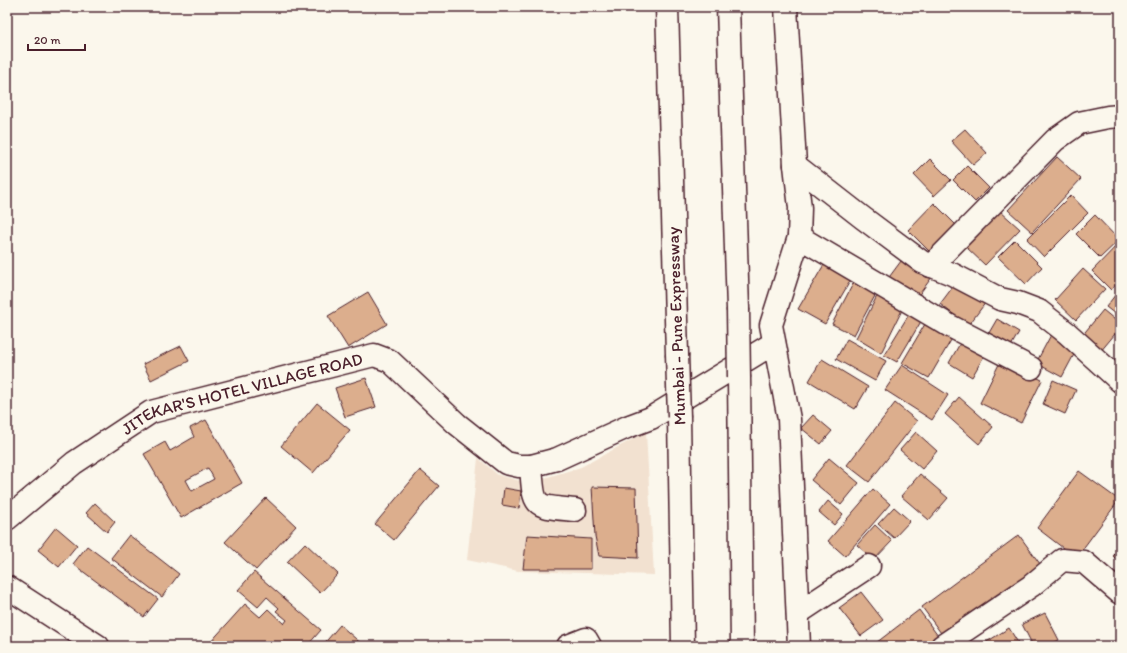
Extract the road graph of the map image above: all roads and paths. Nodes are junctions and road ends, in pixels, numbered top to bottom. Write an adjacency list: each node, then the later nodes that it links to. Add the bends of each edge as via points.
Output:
1 (667, 7): 21 (main road, Mumbai - Pune Expressway, bridge)
2 (728, 7): 22 (main road, bridge, via 738,309)
3 (786, 7): 5 (main road)
4 (1120, 116): 7 (main road, via 1079,123 1055,140)
5 (795, 165): 6 (main road, via 800,208); 7 (main road, via 922,262)
6 (799, 237): 8 (main road, via 771,325); 9 (main road, via 950,326)
7 (931, 266): 10 (main road, via 967,281 1000,299 1039,311)
8 (774, 343): 11 (main road, JITEKAR'S HOTEL VILLAGE ROAD, via 651,418 557,460); 17 (main road, via 788,419)
9 (1031, 368)
10 (1120, 381)
11 (531, 466): 12 (main road, via 533,493 537,502 546,508); 13 (main road, JITEKAR'S HOTEL VILLAGE ROAD, via 506,463 457,424 390,361 374,355 151,412 74,463)
12 (576, 510)
13 (7, 519)
14 (869, 566): 17 (main road)
15 (7, 587): 18 (main road)
16 (1120, 593): 24 (main road, via 1084,562 1062,560 1031,586)
17 (798, 613): 23 (main road)
18 (98, 646)
19 (568, 646): 20 (main road, via 586,639)
20 (590, 646)
21 (683, 646)
22 (742, 646)
23 (799, 646)
24 (942, 646)

